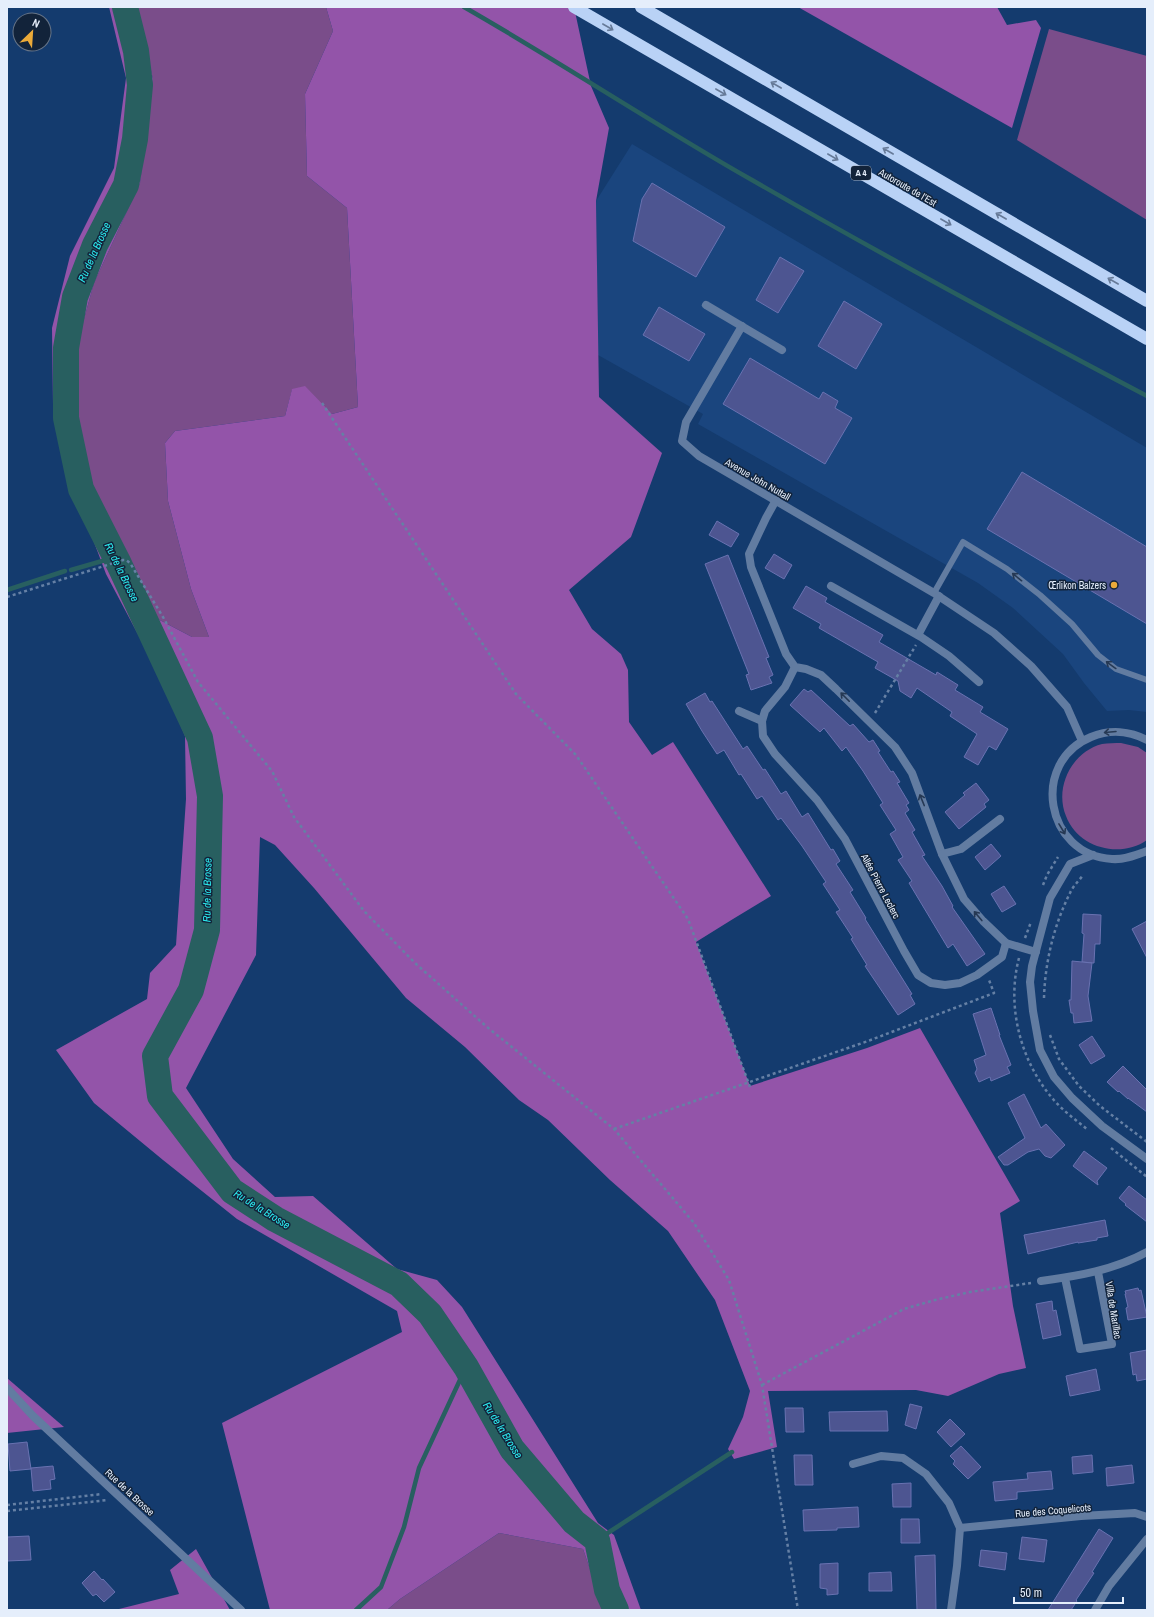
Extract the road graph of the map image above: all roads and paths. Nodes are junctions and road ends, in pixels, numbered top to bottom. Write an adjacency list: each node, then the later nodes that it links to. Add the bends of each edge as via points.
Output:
1 (574, 7): 6 (highway, Autoroute de l’Est / A 4, one-way to 6)
2 (641, 7): 3 (highway, one-way to 2)
3 (1147, 301)
4 (706, 305): 5 (street)
5 (742, 326): 7 (street); 9 (street, Avenue John Nuttall, via 686,422 682,441 699,456)
6 (1147, 339)
7 (782, 350)
8 (322, 403): 36 (path, via 516,694 576,755 688,919)
9 (776, 500): 11 (street, Avenue John Nuttall); 14 (street, via 749,554 786,654)
10 (831, 586): 13 (street)
11 (936, 594): 13 (street); 15 (lane, one-way to 11, via 1116,669 1098,655 1072,624 1040,595 1007,569 963,542); 21 (street, Avenue John Nuttall, via 994,633 1031,666 1067,707)
12 (7, 597): 38 (path, via 126,560 163,616 198,682 272,771 294,818 364,912 415,963 487,1027)
13 (919, 636): 16 (street, via 949,656); 19 (path, via 874,716)
14 (795, 667): 18 (street); 19 (street, one-way to 14, via 821,675)
15 (1147, 680)
16 (979, 682)
17 (740, 711): 18 (street)
18 (762, 721): 30 (street, Allée Pierre Leclerc, via 763,736 775,754 817,800 845,838 918,975 931,983 960,984 1002,957)
19 (868, 721): 24 (street, one-way to 19, via 912,773 895,747)
20 (1147, 740): 21 (street, one-way to 21, via 1138,735 1119,731 1100,733)
21 (1082, 741): 25 (street, one-way to 25, via 1066,754 1056,772 1052,792 1054,812 1063,831 1077,846)
22 (1000, 819): 24 (street, via 961,849)
23 (1147, 851): 25 (street, via 1130,857 1112,859)
24 (942, 854): 30 (street, one-way to 24, via 964,899)
25 (1093, 855): 32 (street, via 1070,864 1050,898)
26 (1058, 857): 28 (path)
27 (1083, 875): 34 (path, via 1070,892 1048,954)
28 (1042, 888)
29 (1033, 915): 31 (path)
30 (1006, 943): 31 (street)
31 (1022, 948): 32 (street); 39 (path, via 1016,969 1014,1000 1024,1050 1040,1082 1054,1100)
32 (1036, 952): 42 (street, via 1030,982 1033,1011 1040,1050 1054,1077 1102,1126)
33 (994, 993): 36 (path, via 868,1041)
34 (1044, 1004)
35 (1049, 1032): 40 (path, via 1059,1059 1079,1086 1100,1106)
36 (748, 1082): 37 (path); 38 (path)
37 (750, 1087)
38 (614, 1128): 48 (path, via 694,1223 729,1280)
39 (1091, 1132)
40 (1147, 1142)
41 (1110, 1147): 43 (path)
42 (1147, 1158)
43 (1147, 1177)
44 (1147, 1252): 45 (street, Villa de Marillac)
45 (1098, 1272): 46 (street, Villa de Marillac); 46 (street, Villa de Marillac, via 1112,1344 1080,1349)
46 (1065, 1278): 47 (street, Villa de Marillac)
47 (1041, 1281): 48 (path, via 970,1292 904,1309)
48 (762, 1386): 59 (path)
49 (7, 1388): 51 (street, Rue de la Brosse, via 33,1416)
50 (853, 1464): 56 (street, via 881,1456 903,1458 926,1474 949,1503)
51 (116, 1493): 52 (street, Rue de la Brosse); 53 (path)
52 (123, 1499): 54 (path); 58 (street, Rue de la Brosse)
53 (7, 1505)
54 (7, 1511)
55 (1147, 1517): 56 (street, Rue des Coquelicots, via 1135,1513 1081,1516)
56 (960, 1528): 60 (street)
57 (1147, 1539): 61 (street, via 1109,1586)
58 (241, 1610)
59 (798, 1610)
60 (951, 1610)
61 (1095, 1610)

